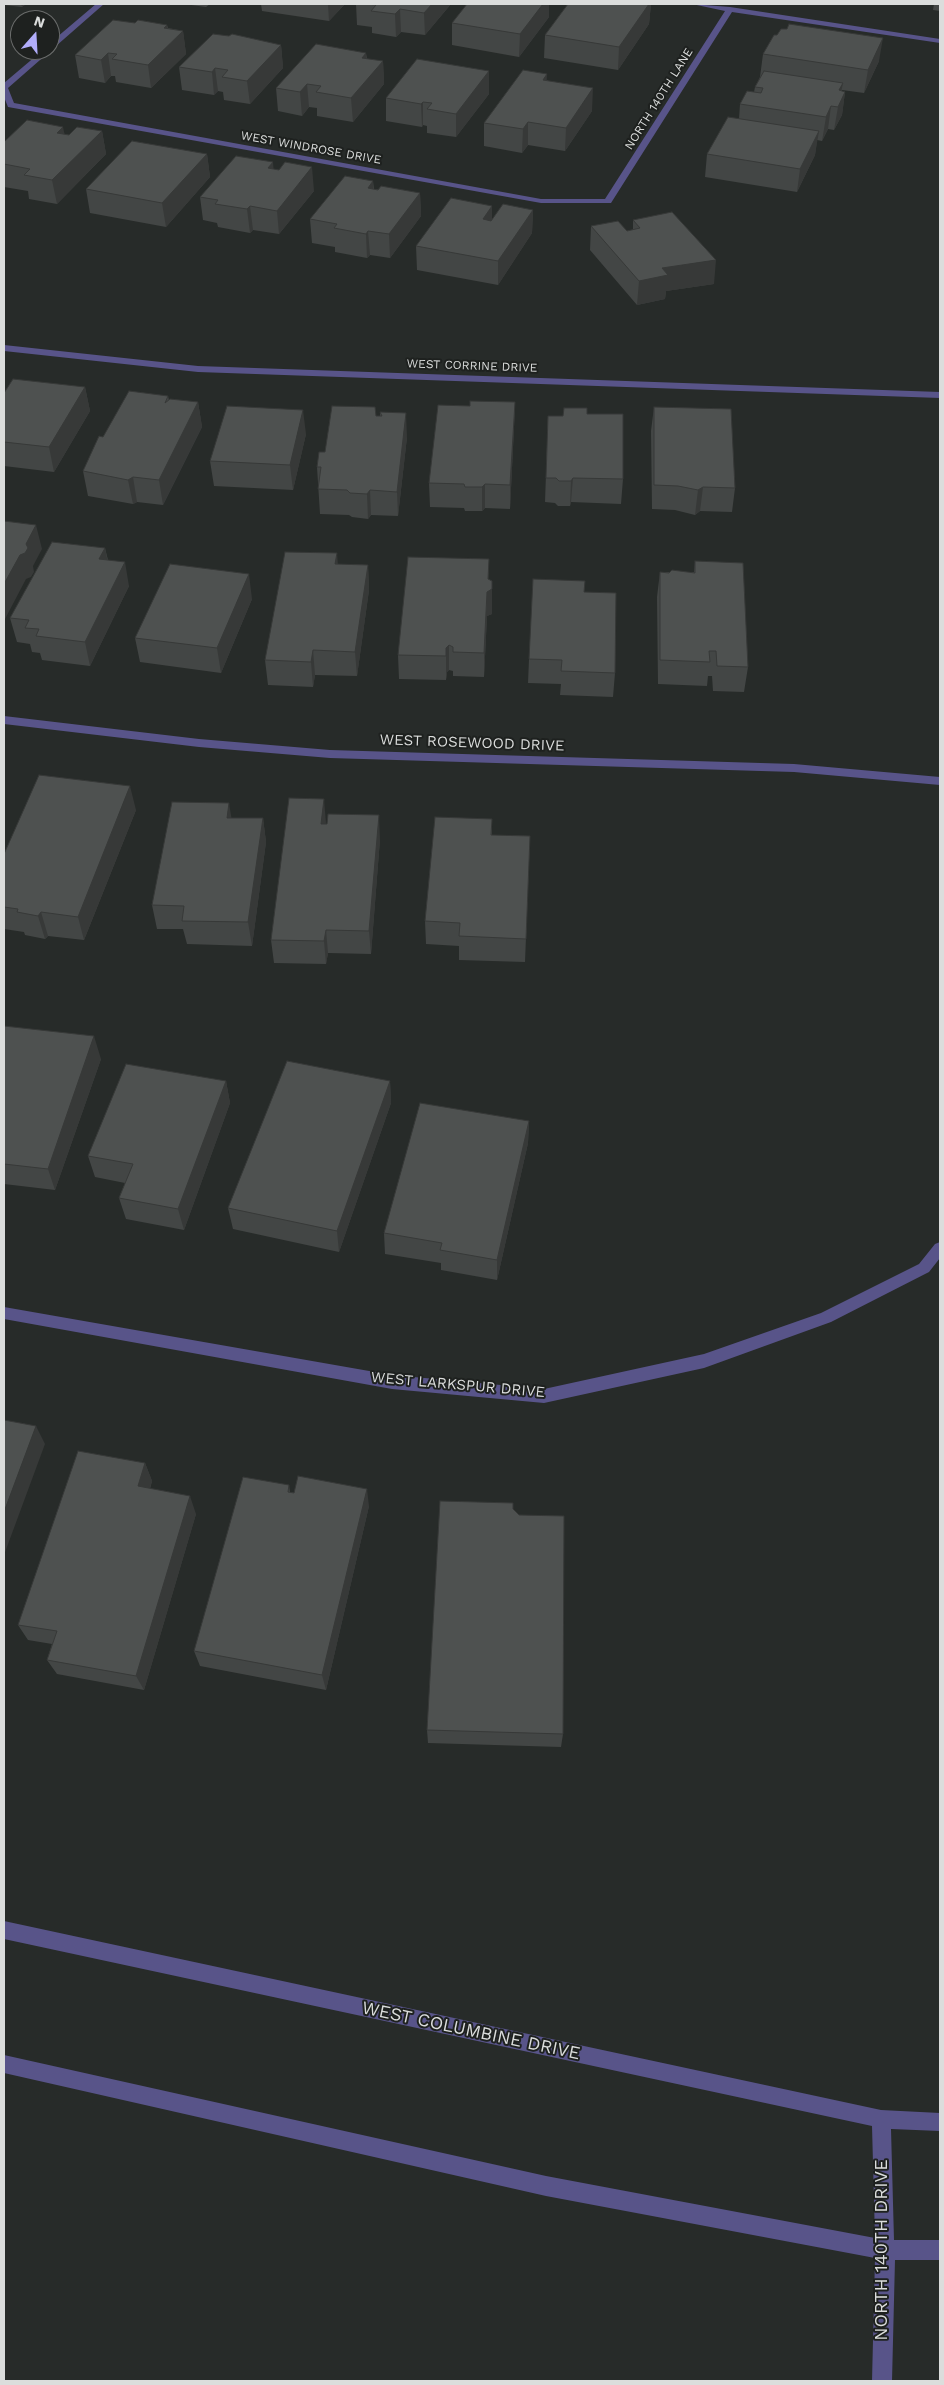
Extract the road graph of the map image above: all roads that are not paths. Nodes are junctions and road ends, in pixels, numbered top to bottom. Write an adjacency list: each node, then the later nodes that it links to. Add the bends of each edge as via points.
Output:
1 (100, 4): 4 (street)
2 (695, 4): 3 (street)
3 (730, 9): 5 (street); 8 (street, NORTH 140TH LANE)
4 (60, 38)
5 (940, 41)
6 (36, 60): 7 (street)
7 (4, 88): 8 (street, WEST WINDROSE DRIVE, via 11,105 541,201)
8 (608, 201)
9 (4, 348): 10 (street, WEST CORRINE DRIVE, via 198,369)
10 (940, 395)
11 (4, 720): 12 (street, WEST ROSEWOOD DRIVE, via 199,743 330,754 794,768)
12 (940, 781)
13 (940, 1248): 14 (street, WEST LARKSPUR DRIVE, via 924,1268 826,1318 704,1361 544,1396 392,1382)
14 (4, 1313)
15 (4, 1930): 17 (street, WEST COLUMBINE DRIVE)
16 (4, 2064): 19 (street, via 546,2186)
17 (881, 2119): 18 (street, WEST COLUMBINE DRIVE); 19 (street, NORTH 140TH DRIVE)
18 (940, 2122)
19 (884, 2250): 20 (street); 21 (street, NORTH 140TH DRIVE)
20 (940, 2250)
21 (882, 2381)

